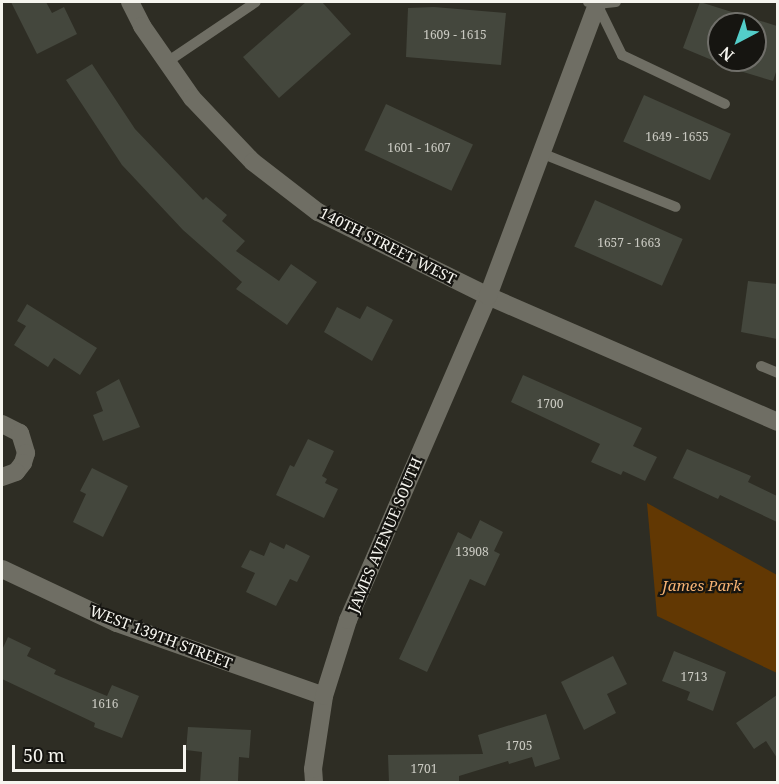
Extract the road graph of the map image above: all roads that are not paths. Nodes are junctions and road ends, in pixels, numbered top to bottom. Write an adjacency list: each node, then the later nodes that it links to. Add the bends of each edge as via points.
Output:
1 (130, 2): 5 (street, 140TH STREET WEST)
2 (256, 2): 5 (lane)
3 (595, 2): 4 (lane); 6 (lane, via 622,55); 7 (street)
4 (616, 2)
5 (167, 62): 9 (street, 140TH STREET WEST, via 192,98 253,162 318,212)
6 (725, 104)
7 (542, 153): 8 (lane); 9 (street)
8 (676, 207)
9 (488, 296): 12 (street, 140TH STREET WEST); 16 (street, JAMES AVENUE SOUTH, via 348,620)
10 (761, 366): 11 (lane)
11 (777, 373)
12 (777, 422)
13 (2, 424): 14 (street, via 20,433 26,453 16,472)
14 (2, 477)
15 (2, 569): 16 (street, WEST 139TH STREET, via 117,623)
16 (324, 696): 17 (street, JAMES AVENUE SOUTH)
17 (314, 783)

